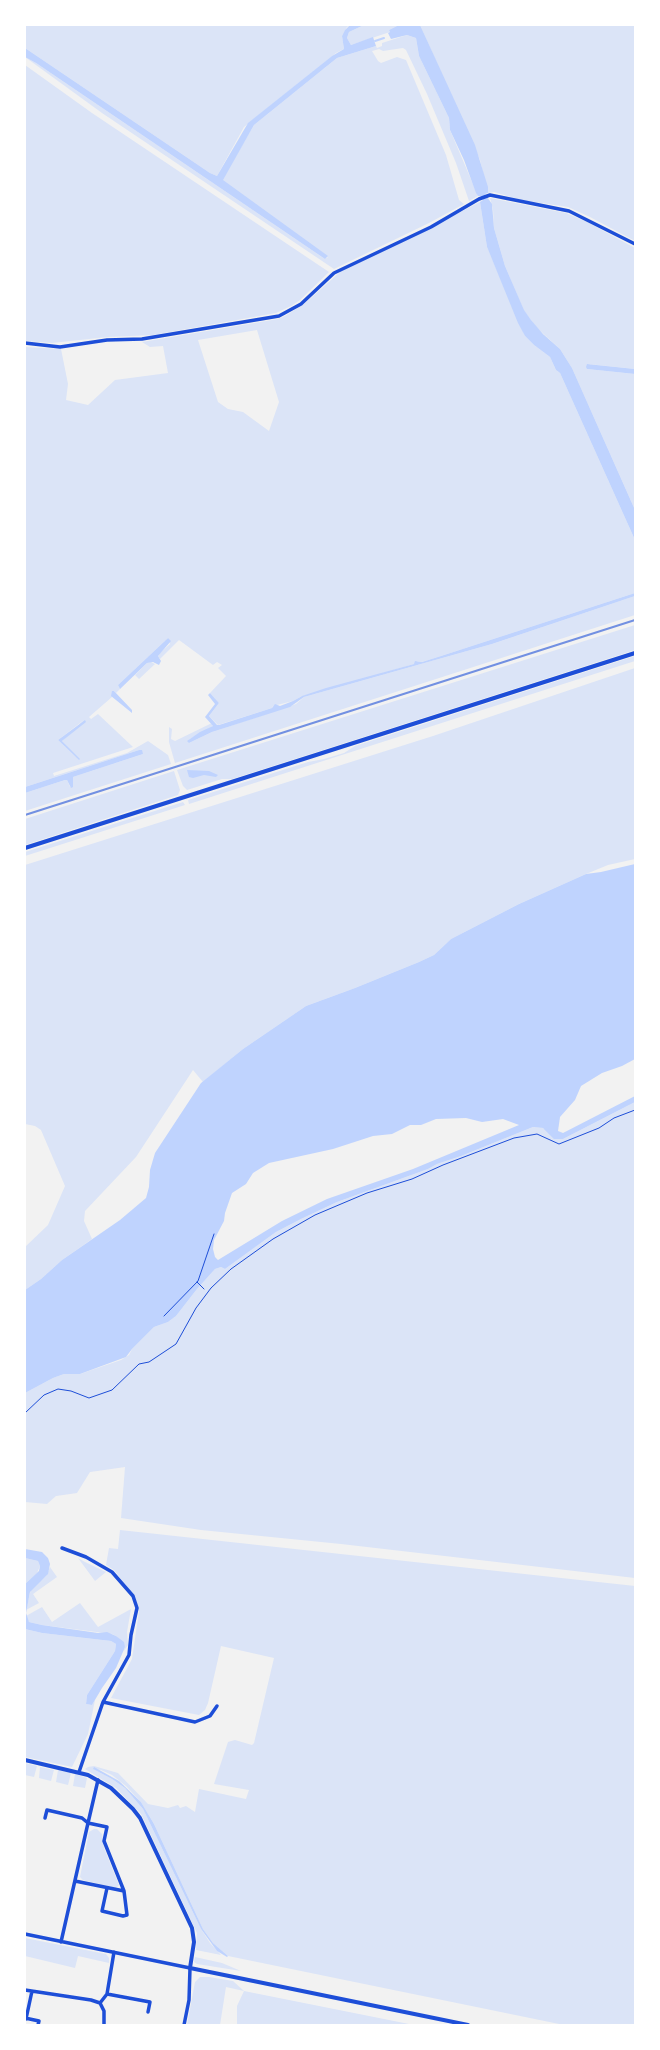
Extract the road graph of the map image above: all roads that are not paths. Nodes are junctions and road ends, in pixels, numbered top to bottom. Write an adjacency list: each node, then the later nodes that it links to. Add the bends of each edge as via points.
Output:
1 (635, 244): 2 (street, via 569,211 497,196 484,197 432,227 334,273 301,304 279,316 153,338 106,340 60,347)
2 (25, 343)
3 (635, 653): 4 (street)
4 (25, 848)
5 (62, 1548): 6 (street, via 86,1557 112,1572 136,1603 129,1655)
6 (102, 1702): 7 (street, via 195,1722 210,1716); 9 (street)
7 (217, 1706)
8 (25, 1760): 9 (street)
9 (79, 1772): 10 (street)
10 (98, 1780): 12 (street); 19 (street, via 123,1797 140,1818 192,1928 194,1942)
11 (45, 1818): 12 (street, via 47,1810 82,1818)
12 (88, 1823): 13 (street); 15 (street, via 107,1827 104,1841)
13 (75, 1881): 14 (street); 17 (street)
14 (107, 1888): 15 (street); 15 (street, via 102,1911 126,1916 128,1914)
15 (124, 1891)
16 (25, 1934): 17 (street)
17 (61, 1942): 18 (street)
18 (114, 1952): 19 (street); 22 (street)
19 (190, 1968): 28 (street, via 189,2000); 29 (street)
20 (25, 1990): 21 (street)
21 (32, 1991): 23 (street); 25 (street)
22 (107, 1994): 23 (street); 24 (street, via 150,2002)
23 (100, 2003): 27 (street, via 104,2011)
24 (148, 2012)
25 (26, 2018): 26 (street, via 39,2021)
26 (38, 2025)
27 (104, 2025)
28 (184, 2025)
29 (468, 2025)

